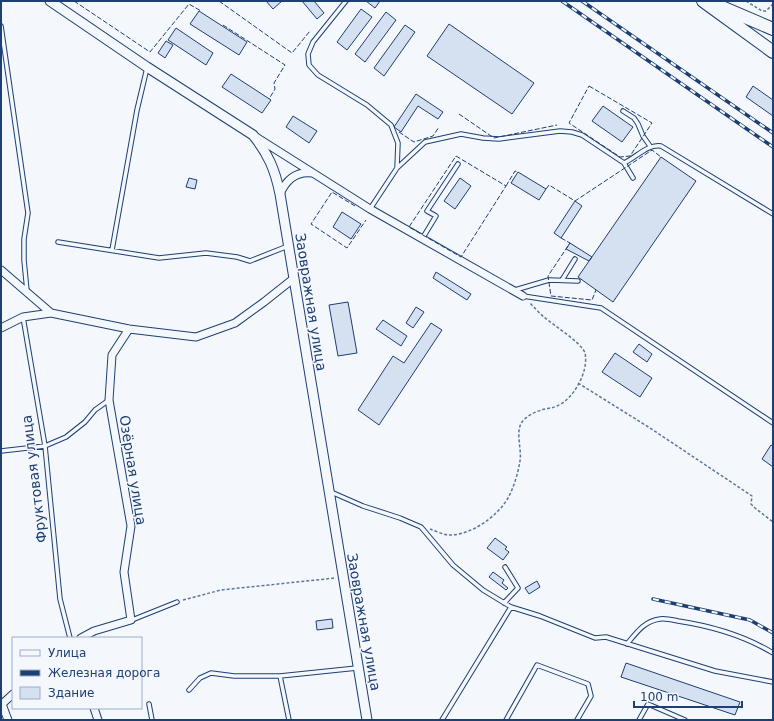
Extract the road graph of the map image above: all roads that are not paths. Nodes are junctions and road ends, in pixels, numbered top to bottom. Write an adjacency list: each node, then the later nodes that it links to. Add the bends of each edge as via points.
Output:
1 (50, 1): 8 (street, Заовражная улица)
2 (346, 1): 14 (lane, via 313,42 308,54 309,65 318,75 367,105 391,125 398,143)
3 (703, 1): 7 (highway)
4 (708, 1): 6 (highway)
5 (1, 26): 30 (lane, via 28,213 24,260)
6 (773, 29)
7 (773, 52)
8 (147, 66): 10 (street, Заовражная улица); 23 (lane)
9 (623, 110): 11 (lane, via 634,118)
10 (253, 135): 15 (street); 17 (street, Заовражная улица, via 270,160)
11 (650, 146): 12 (lane); 19 (lane, via 668,149)
12 (624, 163): 14 (lane, via 582,135 560,131 499,139 461,134 425,142); 16 (lane)
13 (458, 164): 20 (lane, via 428,211 436,216)
14 (397, 168): 18 (lane)
15 (314, 174): 17 (street, via 298,174 284,185); 18 (street)
16 (633, 178)
17 (280, 194): 22 (street, Заовражная улица)
18 (370, 209): 20 (street)
19 (773, 214)
20 (422, 239): 29 (street)
21 (58, 242): 23 (lane)
22 (288, 246): 23 (lane, via 250,261 206,253 160,258); 26 (street, Заовражная улица)
23 (112, 250)
24 (575, 259): 27 (lane)
25 (1, 270): 30 (street)
26 (293, 279): 35 (street, via 235,323 196,337); 40 (street, Заовражная улица)
27 (562, 280): 28 (lane); 29 (lane, via 549,280)
28 (578, 281)
29 (514, 291): 31 (street)
30 (28, 293): 32 (street)
31 (523, 296): 37 (lane, via 601,308)
32 (51, 313): 33 (street); 35 (street)
33 (23, 317): 34 (street); 38 (lane, Фруктовая улица)
34 (1, 328)
35 (129, 329): 36 (street, Озёрная улица, via 112,355)
36 (109, 400): 38 (lane, via 66,437); 45 (street, Озёрная улица, via 130,526 124,572)
37 (773, 423)
38 (45, 446): 39 (lane); 46 (lane, Фруктовая улица, via 60,599)
39 (1, 451)
40 (328, 491): 43 (lane, via 420,527 453,565 483,590); 50 (street, Заовражная улица)
41 (505, 567): 43 (lane, via 518,588)
42 (177, 602): 45 (lane)
43 (504, 603): 44 (lane)
44 (511, 607): 48 (lane, via 595,638 606,637); 63 (lane)
45 (131, 620): 47 (street, via 94,630)
46 (70, 637)
47 (83, 637)
48 (627, 644): 49 (lane, via 643,625 661,618 726,632); 52 (lane, via 714,670)
49 (773, 653)
50 (358, 668): 51 (lane); 62 (street, Заовражная улица)
51 (280, 676): 53 (lane, via 211,673 200,678); 61 (lane)
52 (773, 682)
53 (189, 690)
54 (12, 695): 55 (street)
55 (1, 703): 58 (street)
56 (149, 704): 60 (lane)
57 (94, 709): 59 (street)
58 (8, 720)
59 (98, 720)
60 (152, 720)
61 (289, 720)
62 (367, 720)
63 (442, 720)
64 (506, 720): 65 (lane, via 537,665 588,684 591,696)
65 (577, 720)
66 (639, 720): 67 (lane, via 648,704)
67 (685, 720)

